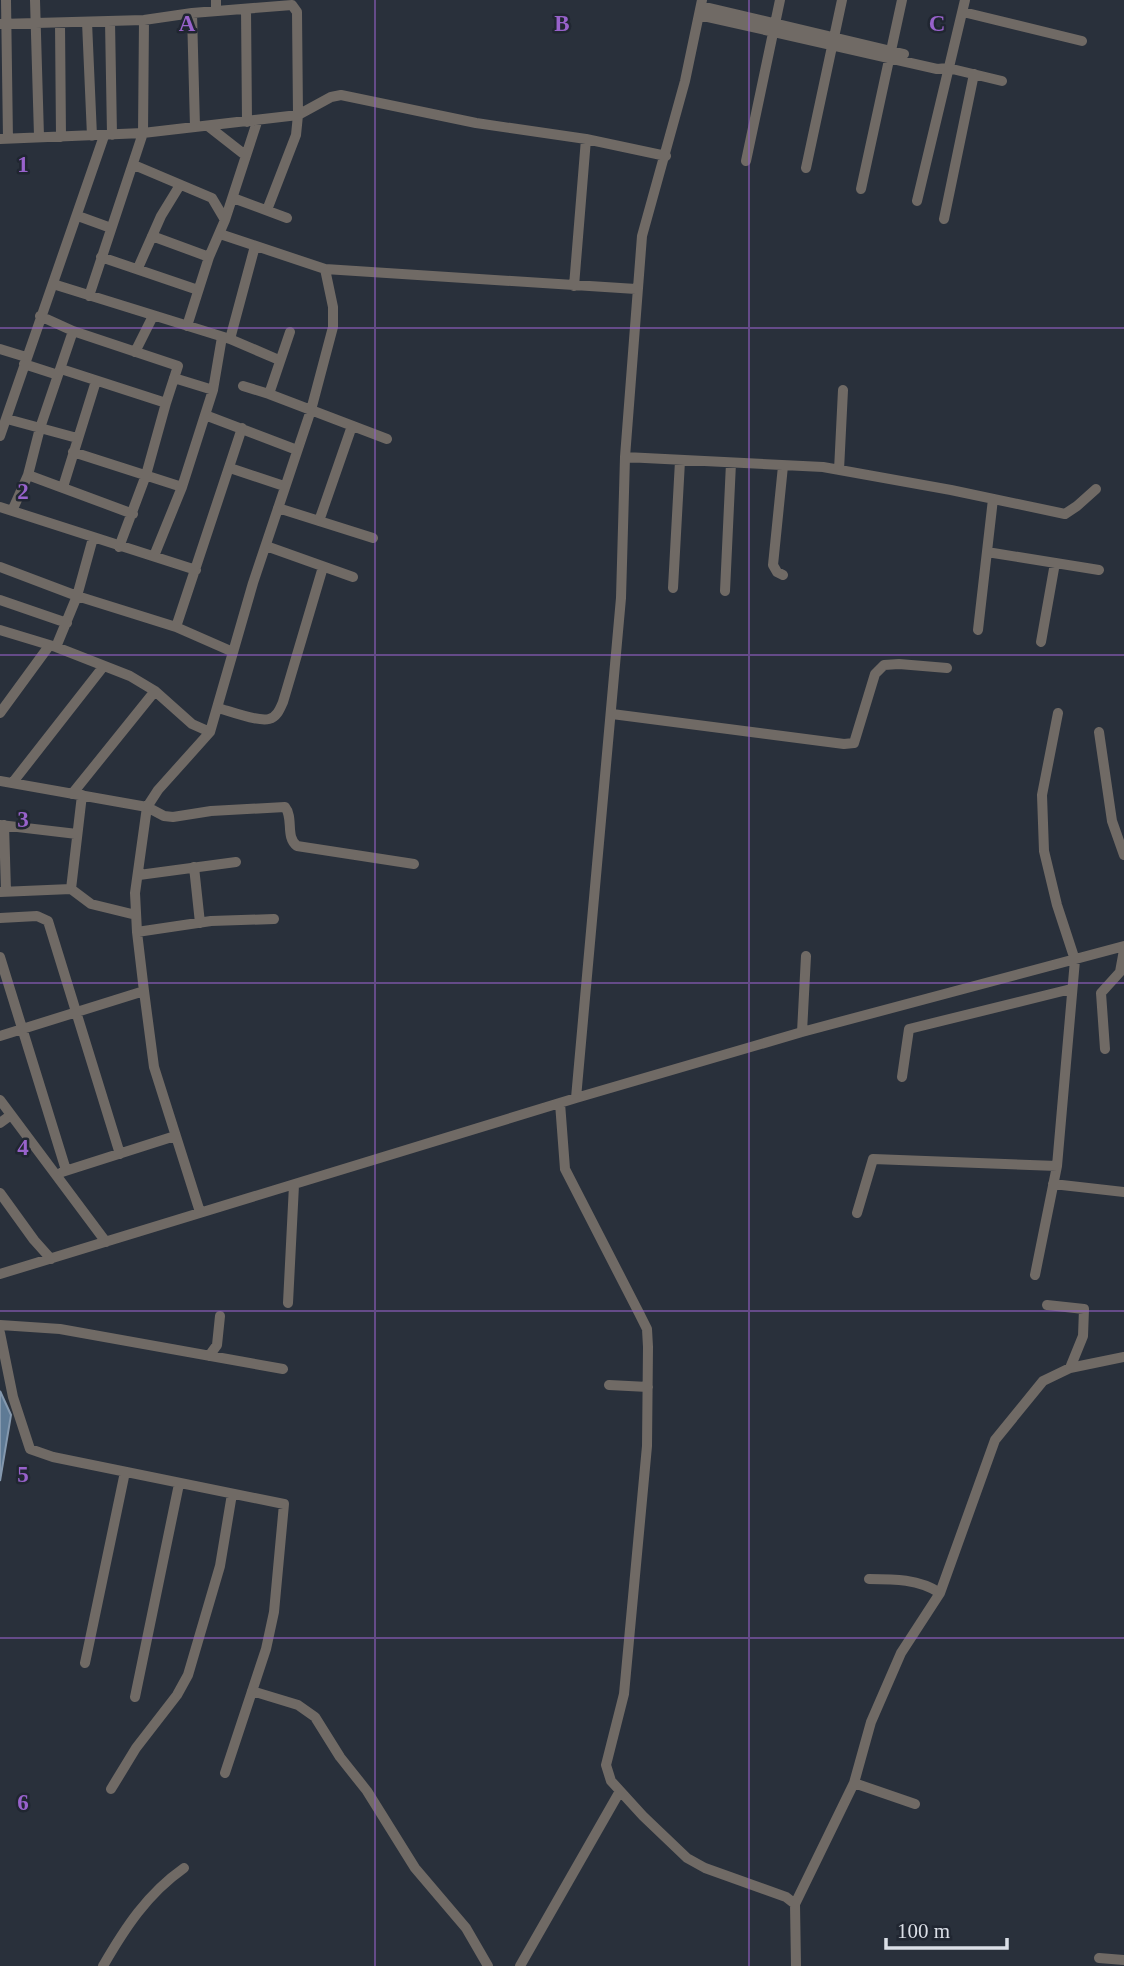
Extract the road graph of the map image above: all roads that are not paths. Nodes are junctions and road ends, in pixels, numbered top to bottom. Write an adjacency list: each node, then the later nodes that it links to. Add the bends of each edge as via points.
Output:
1 (6, 0): 16 (street)
2 (35, 0): 14 (street)
3 (779, 0): 18 (street)
4 (842, 0): 19 (street)
5 (902, 0): 21 (street)
6 (965, 0): 10 (street)
7 (216, 5): 9 (street); 11 (street)
8 (701, 7): 18 (street); 37 (street)
9 (246, 9): 25 (street, via 295,6); 26 (street)
10 (963, 12): 20 (street); 22 (street)
11 (192, 13): 12 (street); 28 (street)
12 (144, 20): 13 (street); 29 (street)
13 (110, 21): 15 (street); 30 (street)
14 (35, 22): 16 (street); 17 (street); 31 (street)
15 (87, 22): 17 (street); 32 (street)
16 (3, 24): 34 (street)
17 (60, 24): 33 (street)
18 (773, 27): 19 (street); 38 (street)
19 (832, 41): 21 (street); 40 (street)
20 (1082, 41)
21 (890, 54): 22 (street, via 937,69); 42 (street)
22 (948, 68): 23 (street); 44 (street)
23 (974, 74): 24 (street); 48 (street)
24 (1002, 81)
25 (299, 115): 26 (street); 35 (street, via 341,95 476,123); 45 (street, via 296,135)
26 (252, 122): 27 (street); 36 (street)
27 (208, 126): 28 (street); 36 (street)
28 (195, 127): 29 (street)
29 (143, 133): 30 (street); 39 (street)
30 (108, 135): 32 (street); 46 (street)
31 (40, 136): 33 (street); 34 (street)
32 (92, 136): 33 (street)
33 (61, 137)
34 (4, 139)
35 (586, 139): 37 (street); 59 (street)
36 (245, 155): 43 (street)
37 (666, 156): 60 (street, via 642,236)
38 (746, 161)
39 (134, 165): 41 (street); 50 (street)
40 (806, 168)
41 (180, 185): 49 (street, via 212,198); 52 (street)
42 (861, 189)
43 (233, 198): 45 (street); 49 (street)
44 (917, 201)
45 (267, 210): 47 (street)
46 (78, 216): 50 (street); 58 (street)
47 (287, 218)
48 (944, 219)
49 (225, 220): 51 (street)
50 (111, 228): 54 (street)
51 (220, 233): 53 (street); 55 (street)
52 (152, 236): 55 (street); 56 (street)
53 (255, 246): 57 (street); 68 (street)
54 (101, 257): 56 (street); 62 (street)
55 (209, 257): 61 (street)
56 (138, 268): 61 (street)
57 (325, 269): 59 (street); 81 (street, via 332,327)
58 (53, 284): 62 (street); 63 (street)
59 (574, 286): 60 (street)
60 (636, 289): 91 (street)
61 (198, 290): 65 (street)
62 (89, 296): 64 (street)
63 (40, 316): 66 (street); 72 (street)
64 (153, 316): 65 (street); 70 (street)
65 (187, 326): 68 (street)
66 (73, 331): 70 (street); 73 (street)
67 (290, 332): 71 (street)
68 (226, 338): 71 (street); 77 (street)
69 (0, 349): 72 (street)
70 (135, 352): 74 (street, via 178,366)
71 (279, 360): 79 (street)
72 (25, 361): 73 (street); 84 (street)
73 (60, 372): 75 (street); 85 (street)
74 (174, 378): 77 (street); 80 (street)
75 (96, 382): 80 (street); 87 (street)
76 (243, 386): 79 (street)
77 (214, 390): 82 (street)
78 (844, 390): 96 (street)
79 (269, 394): 81 (street)
80 (166, 403): 98 (street)
81 (311, 411): 83 (street); 89 (street)
82 (205, 415): 86 (street); 101 (street)
83 (352, 426): 88 (street); 108 (street)
84 (2, 428): 85 (street)
85 (40, 428): 87 (street); 97 (street)
86 (242, 428): 89 (street); 95 (street)
87 (77, 438): 90 (street)
88 (387, 439)
89 (297, 450): 99 (street)
90 (73, 452): 98 (street); 100 (street)
91 (625, 457): 92 (street); 139 (street)
92 (680, 461): 93 (street); 122 (street)
93 (732, 463): 94 (street); 123 (street)
94 (783, 466): 96 (street); 120 (street, via 773,565)
95 (230, 468): 99 (street); 118 (street)
96 (839, 470): 103 (street)
97 (28, 475): 100 (street); 106 (street)
98 (146, 475): 101 (street); 107 (street)
99 (284, 486): 105 (street)
100 (63, 487): 107 (street)
101 (182, 487): 114 (street)
102 (1096, 489): 103 (street, via 1065,513)
103 (993, 499): 113 (street)
104 (0, 507): 106 (street)
105 (278, 508): 108 (street); 111 (street)
106 (12, 511): 110 (street)
107 (133, 514): 112 (street)
108 (319, 521): 109 (street)
109 (373, 537)
110 (93, 538): 112 (street); 124 (street)
111 (266, 546): 117 (street); 132 (street)
112 (120, 547): 114 (street)
113 (987, 552): 115 (street); 129 (street)
114 (155, 556): 118 (street)
115 (1055, 563): 119 (street); 130 (street)
116 (0, 567): 124 (street)
117 (323, 567): 121 (street); 136 (street, via 284,702 275,716 261,719)
118 (196, 570): 127 (street)
119 (1099, 570)
120 (783, 575)
121 (353, 577)
122 (673, 588)
123 (725, 591)
124 (76, 596): 126 (street); 127 (street)
125 (0, 600): 126 (street)
126 (66, 623): 131 (street)
127 (176, 627): 132 (street)
128 (0, 630): 131 (street)
129 (978, 630)
130 (1041, 642)
131 (53, 647): 133 (street); 137 (street)
132 (233, 652): 136 (street)
133 (103, 667): 135 (street); 143 (street)
134 (947, 668): 139 (street, via 899,664 884,666 874,674 854,743)
135 (155, 691): 140 (street, via 184,718); 144 (street)
136 (218, 708): 140 (street)
137 (0, 713)
138 (1058, 713): 163 (street, via 1042,795 1044,851)
139 (612, 714): 172 (street)
140 (210, 732): 145 (street)
141 (1099, 732): 148 (street, via 1112,821)
142 (0, 781): 143 (street)
143 (13, 782): 144 (street)
144 (77, 795): 145 (street); 147 (street)
145 (147, 807): 150 (street, via 173,817 285,807 291,839 297,846); 152 (street)
146 (2, 825): 147 (street); 154 (street)
147 (76, 834): 153 (street)
148 (1124, 855)
149 (236, 862): 151 (street)
150 (414, 864)
151 (194, 867): 152 (street); 158 (street)
152 (139, 875): 155 (street)
153 (71, 889): 154 (street); 155 (street, via 91,904)
154 (3, 892)
155 (136, 915): 159 (street)
156 (0, 918): 166 (street, via 37,916 48,921)
157 (274, 919): 158 (street)
158 (200, 923): 159 (street)
159 (136, 932): 165 (street)
160 (1124, 948): 163 (street); 170 (street, via 1120,972 1101,993)
161 (806, 956): 168 (street)
162 (0, 957): 167 (street)
163 (1075, 960): 164 (street); 168 (street)
164 (1071, 989): 171 (street, via 909,1029); 179 (street)
165 (144, 991): 166 (street); 177 (street, via 154,1068)
166 (77, 1012): 167 (street); 178 (street)
167 (23, 1030): 169 (street); 180 (street)
168 (802, 1032): 172 (street)
169 (0, 1036)
170 (1105, 1049)
171 (902, 1077)
172 (576, 1098): 174 (street)
173 (0, 1100): 175 (street)
174 (560, 1103): 182 (street); 201 (street, via 565,1169 647,1329)
175 (11, 1115): 176 (street); 180 (street)
176 (0, 1123)
177 (175, 1136): 178 (street); 185 (street)
178 (120, 1154): 180 (street)
179 (1057, 1166): 181 (street); 186 (street, via 873,1159)
180 (61, 1172): 187 (street)
181 (1053, 1184): 183 (street); 190 (street)
182 (294, 1185): 185 (street); 191 (street)
183 (1124, 1192)
184 (0, 1193): 188 (street)
185 (200, 1212): 187 (street)
186 (858, 1213)
187 (106, 1241): 188 (street)
188 (51, 1259): 189 (street)
189 (0, 1274)
190 (1035, 1275)
191 (288, 1303)
192 (1047, 1305): 198 (street, via 1084,1310 1083,1336)
193 (220, 1316): 196 (street, via 217,1345)
194 (0, 1325): 196 (street, via 60,1329)
195 (0, 1333): 202 (street, via 30,1449)
196 (209, 1356): 199 (street)
197 (1124, 1357): 198 (street)
198 (1070, 1368): 206 (street, via 1043,1381 995,1440)
199 (283, 1369)
200 (609, 1385): 201 (street)
201 (648, 1387): 213 (street, via 647,1446 624,1694 606,1765)
202 (125, 1472): 203 (street); 207 (street)
203 (179, 1484): 204 (street); 209 (street)
204 (232, 1494): 208 (street, via 284,1504 274,1612); 212 (street, via 220,1566 188,1675)
205 (869, 1579): 206 (street, via 918,1583)
206 (940, 1592): 211 (street, via 901,1653 871,1722)
207 (85, 1663)
208 (252, 1691): 210 (street); 220 (street, via 298,1706 315,1717 415,1868 466,1928)
209 (135, 1697)
210 (225, 1773)
211 (854, 1783): 214 (street); 216 (street)
212 (111, 1789)
213 (620, 1791): 216 (street, via 695,1864); 221 (street)
214 (915, 1804)
215 (184, 1868): 219 (street, via 136,1913)
216 (795, 1904): 222 (street)
217 (1099, 1958): 218 (street)
218 (1124, 1961)
219 (103, 1966)
220 (488, 1966)
221 (520, 1966)
222 (796, 1966)

